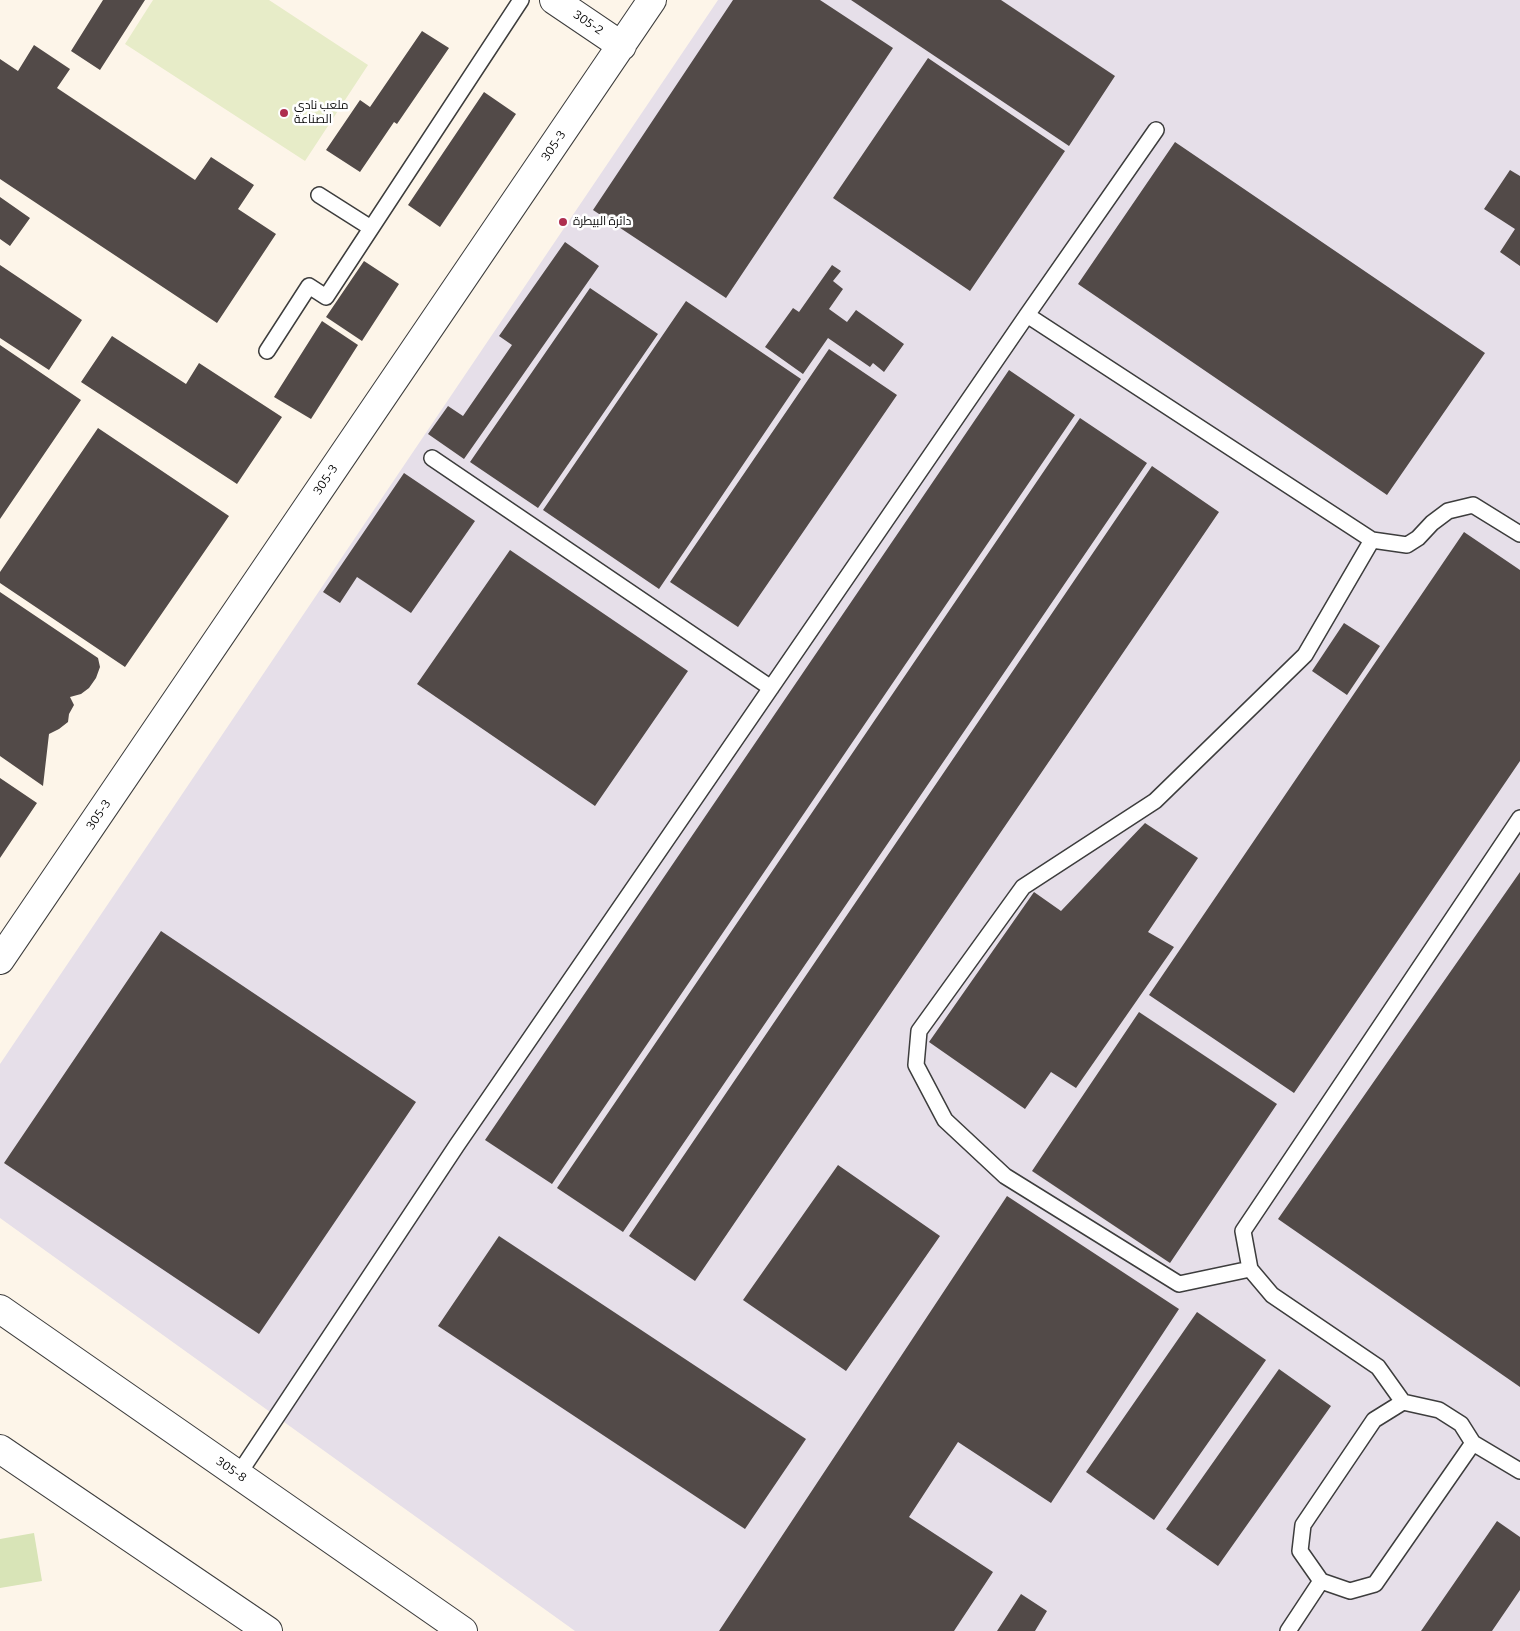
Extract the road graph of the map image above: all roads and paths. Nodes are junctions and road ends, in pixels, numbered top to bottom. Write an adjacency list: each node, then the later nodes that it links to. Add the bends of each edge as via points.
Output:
1 (521, 0): 7 (lane)
2 (554, 0): 4 (street, 305-2)
3 (652, 0): 4 (street, 305-3)
4 (622, 46): 15 (street, 305-3)
5 (1156, 130): 8 (lane)
6 (319, 195): 7 (lane)
7 (371, 228): 9 (lane, via 326,297 309,286)
8 (1027, 315): 12 (lane); 13 (lane)
9 (267, 351)
10 (432, 458): 13 (lane)
11 (1520, 534): 12 (lane, via 1473,505 1448,511 1407,545)
12 (1372, 540): 16 (lane, via 1305,655 1155,801 1023,887 919,1031 916,1065 945,1120 1006,1176 1179,1284)
13 (771, 688): 22 (lane, via 457,1145)
14 (1520, 818): 16 (lane, via 1243,1232)
15 (0, 960)
16 (1250, 1269): 18 (lane, via 1272,1295 1378,1367)
17 (0, 1309): 22 (street, 305-8)
18 (1404, 1402): 19 (lane, via 1438,1410 1461,1424); 23 (lane, via 1374,1420 1303,1525 1300,1550)
19 (1473, 1443): 21 (lane); 23 (lane, via 1375,1584 1350,1590)
20 (0, 1449): 24 (street)
21 (1520, 1471)
22 (238, 1475): 25 (street, 305-8)
23 (1321, 1580): 26 (lane)
24 (268, 1631)
25 (463, 1631)
26 (1288, 1631)

